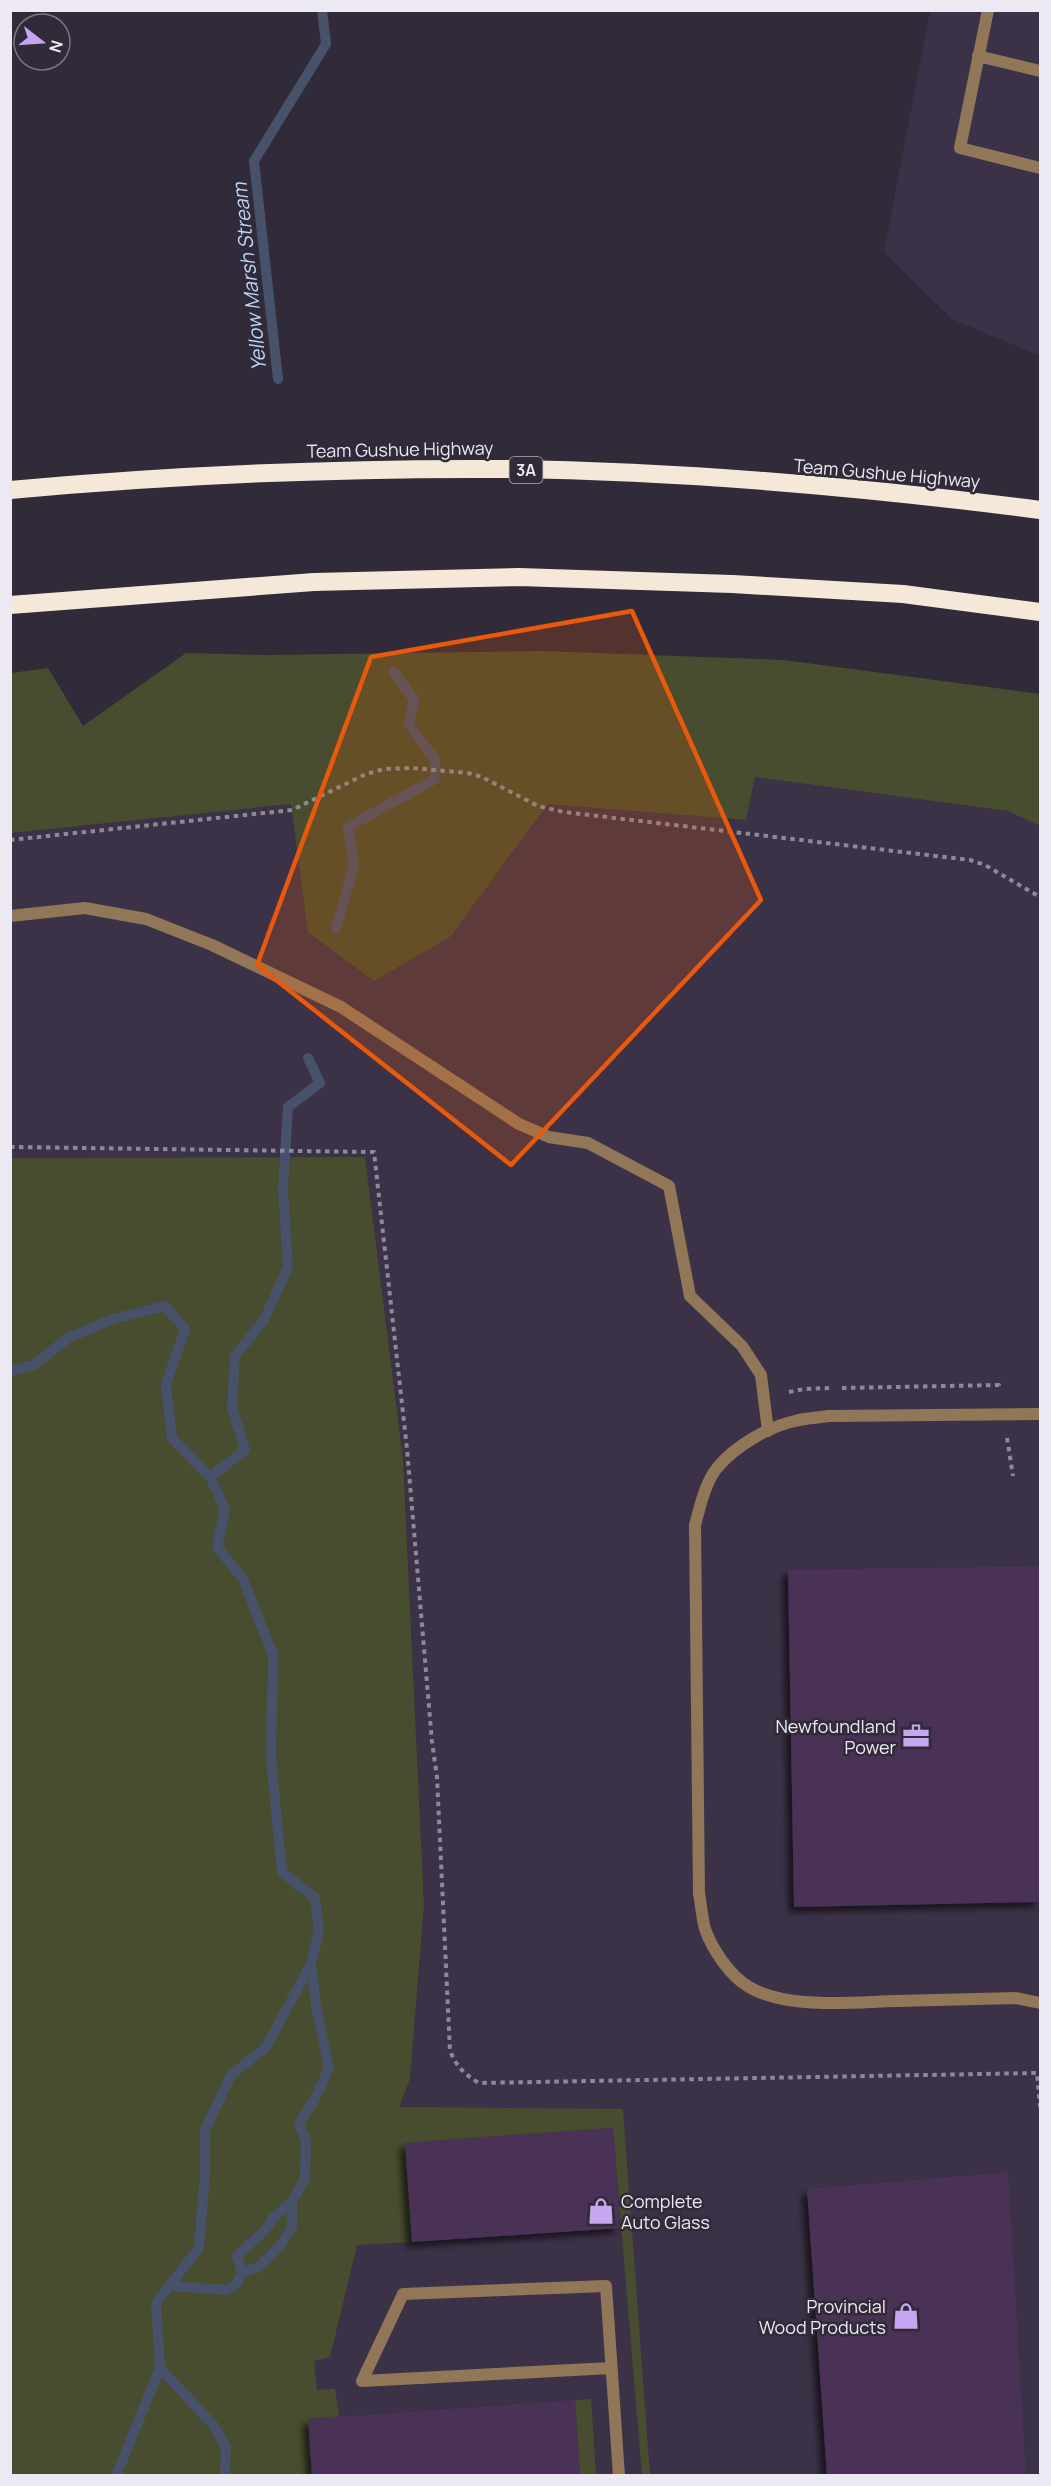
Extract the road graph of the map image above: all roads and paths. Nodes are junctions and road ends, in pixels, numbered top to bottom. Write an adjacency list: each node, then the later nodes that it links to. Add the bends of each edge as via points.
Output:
1 (988, 10): 2 (lane)
2 (978, 56): 3 (lane); 4 (lane, via 960,148)
3 (1041, 71)
4 (1041, 168)
5 (10, 490): 6 (highway, Team Gushue Highway / 3A, via 302,471 504,469 703,477 943,497)
6 (1041, 510)
7 (10, 605): 8 (highway, via 314,582 519,577 903,594)
8 (1041, 612)
9 (10, 840): 10 (path, via 292,810 366,774 412,768 460,771 482,777 538,806 576,813 970,860)
10 (1041, 897)
11 (10, 916): 14 (lane, via 85,908 146,919 212,945 341,1006 519,1124 549,1137 588,1143 669,1186 690,1296 742,1346 761,1376)
12 (10, 1147): 16 (path, via 374,1152 407,1449 437,1777 450,2051 465,2074 479,2083 1037,2073)
13 (1041, 1414): 14 (lane, via 828,1416 796,1420)
14 (768, 1431): 15 (lane, via 716,1469 695,1525 699,1893 705,1929 734,1974 766,1995 822,2003 1016,1998)
15 (1041, 2003)
16 (1041, 2107)
17 (611, 2368): 17 (lane, via 374,2380 362,2381 403,2294 606,2286); 18 (lane)
18 (619, 2475)

